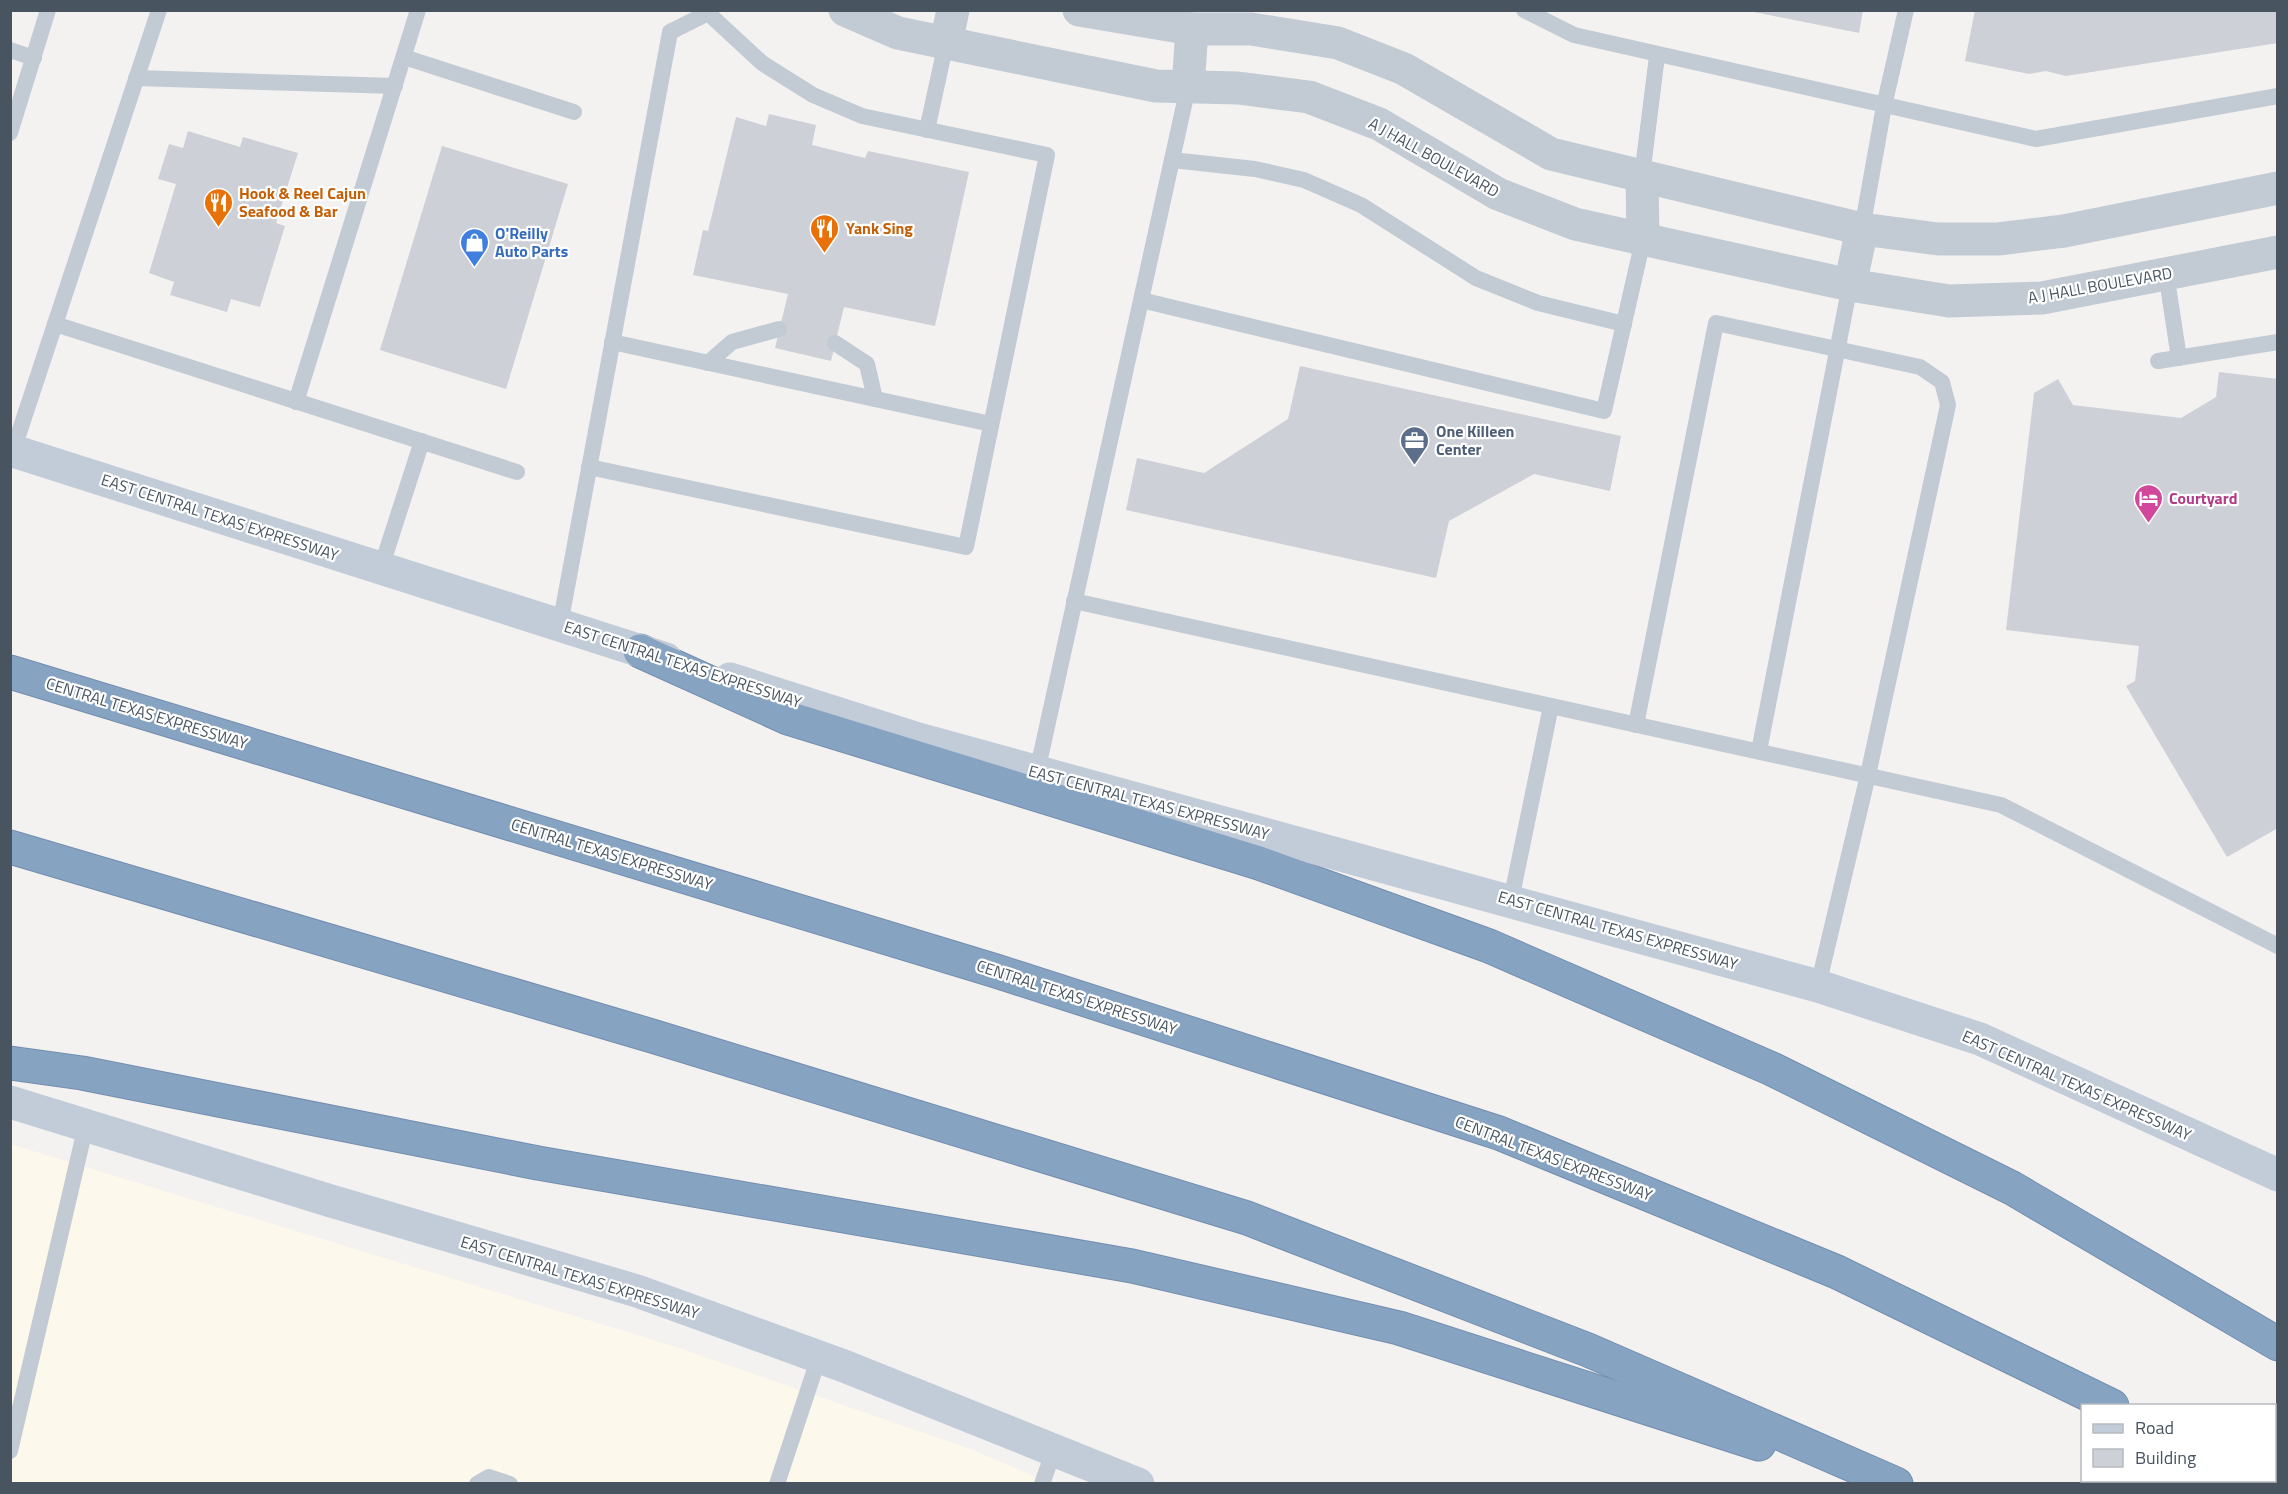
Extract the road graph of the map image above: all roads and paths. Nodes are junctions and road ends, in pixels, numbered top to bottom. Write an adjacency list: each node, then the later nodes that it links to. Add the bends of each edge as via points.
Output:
1 (48, 10): 14 (lane)
2 (159, 10): 15 (lane)
3 (418, 10): 13 (lane)
4 (845, 10): 10 (street, A J HALL BOULEVARD, via 898,33)
5 (954, 10): 10 (street)
6 (1080, 10): 9 (street)
7 (1906, 10): 19 (lane)
8 (1528, 12): 12 (lane, via 1574,35)
9 (1194, 20): 17 (street); 24 (street, via 1338,43 1404,69 1551,154)
10 (946, 43): 17 (street, A J HALL BOULEVARD, via 1156,86); 21 (lane)
11 (10, 50): 14 (lane)
12 (1657, 56): 19 (lane); 24 (lane)
13 (404, 57): 16 (lane); 20 (lane)
14 (34, 58): 22 (lane)
15 (136, 78): 16 (lane); 32 (lane)
16 (395, 86): 43 (lane)
17 (1188, 87): 23 (lane); 27 (street, A J HALL BOULEVARD, via 1238,88 1309,97 1379,124 1498,194 1575,224)
18 (2277, 96): 19 (lane, via 2036,140)
19 (1884, 106): 26 (lane)
20 (574, 112)
21 (927, 130): 35 (lane, via 862,116 813,95 762,63 708,13 670,32); 44 (lane, via 1047,155)
22 (10, 133)
23 (1172, 160): 31 (lane); 33 (lane, via 1256,169 1304,180 1361,204 1476,278 1538,303)
24 (1642, 176): 26 (street); 27 (street)
25 (2277, 188): 26 (street, via 2064,231 1998,239 1938,239)
26 (1862, 229): 30 (street)
27 (1643, 240): 30 (street, A J HALL BOULEVARD); 33 (lane)
28 (2277, 252): 29 (street, A J HALL BOULEVARD)
29 (2166, 273): 30 (street, A J HALL BOULEVARD, via 2042,297 1949,301); 39 (lane)
30 (1850, 285): 38 (lane)
31 (1141, 300): 33 (lane, via 1604,411); 50 (lane)
32 (55, 324): 43 (lane); 46 (lane)
33 (1624, 324)
34 (779, 329): 41 (lane, via 732,342)
35 (612, 342): 41 (lane); 47 (lane)
36 (2277, 342): 39 (lane)
37 (835, 343): 42 (lane, via 867,364)
38 (1838, 349): 55 (lane, via 1716,323); 56 (lane); 58 (lane, via 1920,367 1942,382 1948,405)
39 (2179, 358): 40 (lane)
40 (2158, 361)
41 (708, 363): 42 (lane)
42 (875, 399): 44 (lane)
43 (296, 402): 45 (lane)
44 (991, 424): 47 (lane, via 966,547)
45 (422, 441): 48 (lane); 49 (lane)
46 (12, 451): 49 (main road, EAST CENTRAL TEXAS EXPRESSWAY)
47 (589, 467): 51 (lane)
48 (517, 472)
49 (381, 568): 51 (main road, EAST CENTRAL TEXAS EXPRESSWAY)
50 (1074, 601): 54 (lane); 57 (lane)
51 (560, 625): 52 (main road, EAST CENTRAL TEXAS EXPRESSWAY)
52 (640, 651): 57 (main road, EAST CENTRAL TEXAS EXPRESSWAY, via 918,739); 67 (highway, via 788,718 1259,863 1489,946 1772,1069 2012,1188)
53 (10, 672): 69 (highway, CENTRAL TEXAS EXPRESSWAY, via 985,968 1499,1133 1837,1272)
54 (1551, 706): 55 (lane); 60 (lane)
55 (1636, 725): 56 (lane)
56 (1759, 751): 58 (lane)
57 (1037, 772): 60 (main road, EAST CENTRAL TEXAS EXPRESSWAY)
58 (1868, 776): 61 (lane, via 2001,805); 62 (lane)
59 (10, 847): 78 (highway, via 641,1032 1247,1218 1588,1350)
60 (1511, 900): 62 (main road, EAST CENTRAL TEXAS EXPRESSWAY)
61 (2277, 946)
62 (1818, 986): 66 (main road, EAST CENTRAL TEXAS EXPRESSWAY, via 1980,1040)
63 (10, 1063): 77 (highway, via 82,1073 538,1163 1132,1266 1399,1328)
64 (10, 1102): 65 (main road, EAST CENTRAL TEXAS EXPRESSWAY)
65 (86, 1125): 68 (main road, EAST CENTRAL TEXAS EXPRESSWAY, via 637,1291); 71 (lane)
66 (2277, 1175)
67 (2277, 1344)
68 (819, 1357): 70 (main road, EAST CENTRAL TEXAS EXPRESSWAY); 74 (lane)
69 (2108, 1404)
70 (1054, 1450): 75 (lane); 76 (main road, EAST CENTRAL TEXAS EXPRESSWAY)
71 (10, 1451)
72 (477, 1484): 73 (lane, via 489,1477)
73 (510, 1484)
74 (777, 1484)
75 (1042, 1484)
76 (1138, 1484)
77 (1881, 1484)
78 (1896, 1484)

